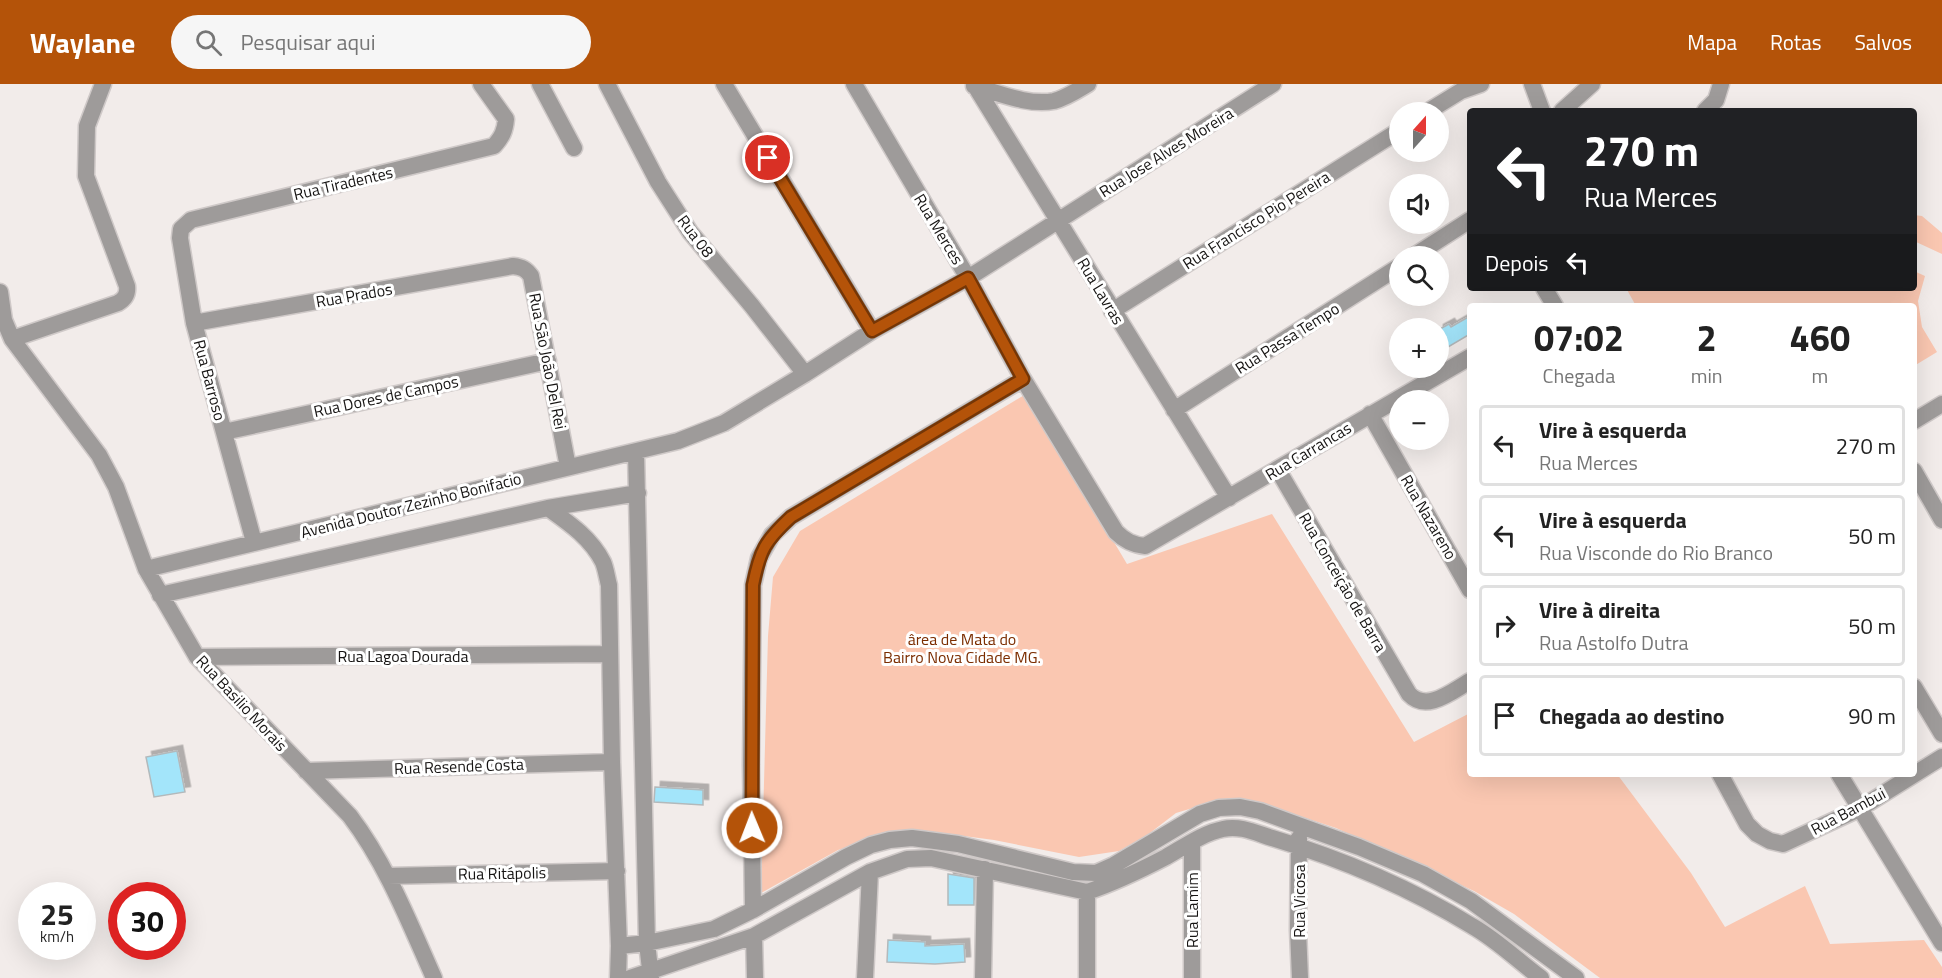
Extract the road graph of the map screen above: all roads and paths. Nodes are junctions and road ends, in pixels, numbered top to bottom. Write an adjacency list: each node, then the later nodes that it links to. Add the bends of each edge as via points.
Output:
1 (103, 84): 32 (street, via 87,126 86,176 128,292 118,303)
2 (481, 84): 21 (street, Rua Tiradentes, via 506,119 506,129 494,146)
3 (540, 84): 20 (street)
4 (607, 84): 35 (street, Rua 08, via 658,182 690,232)
5 (724, 84): 31 (street)
6 (854, 84): 27 (street, Rua Merces)
7 (1088, 84): 13 (street, via 1054,101 1035,102)
8 (1273, 84): 22 (street, Rua Jose Alves Moreira)
9 (1481, 84): 14 (street)
10 (1532, 84): 16 (street)
11 (1592, 84): 17 (street)
12 (1721, 84): 18 (street, via 1716,100)
13 (974, 85): 22 (street, Rua Lavras)
14 (1454, 88): 15 (street)
15 (1438, 102)
16 (1541, 108)
17 (1565, 108)
18 (1708, 108)
19 (1389, 137): 29 (street, Rua Francisco Pio Pereira)
20 (574, 148)
21 (191, 219): 30 (street, Rua Barroso, via 181,229 180,238)
22 (1058, 220): 27 (street, Rua Jose Alves Moreira); 29 (street, Rua Lavras)
23 (1467, 222): 24 (street)
24 (1430, 246)
25 (513, 266): 30 (street, Rua Prados); 34 (street, Rua São João Del Rei, via 527,270 531,276)
26 (1389, 273): 38 (street, Rua Passa Tempo)
27 (968, 278): 31 (street, Rua Jose Alves Moreira); 36 (street, Rua Merces)
28 (0, 292): 32 (street, Rua Basilio Morais, via 4,320)
29 (1112, 311): 38 (street, Rua Lavras)
30 (194, 323): 41 (street, Rua Barroso)
31 (872, 331): 35 (street, Avenida Doutor Zezinho Bonifacio)
32 (12, 339): 52 (street, Rua Basilio Morais, via 99,455 116,487)
33 (1467, 359): 39 (street, Rua Carrancas)
34 (548, 361): 41 (street, Rua Dores de Campos); 43 (street, Rua São João Del Rei)
35 (805, 374): 42 (street, Avenida Doutor Zezinho Bonifacio, via 724,423)
36 (1023, 379): 51 (street, Rua Merces, via 1116,532 1134,545); 76 (street, via 791,517 772,535 759,558 753,585 752,638)
37 (1942, 404): 40 (street)
38 (1174, 410): 47 (street, Rua Lavras)
39 (1370, 414): 44 (street, Rua Carrancas); 53 (street, Rua Nazareno)
40 (1917, 419)
41 (224, 432): 50 (street, Rua Barroso)
42 (636, 452): 43 (street, Avenida Doutor Zezinho Bonifacio); 46 (street)
43 (568, 467): 50 (street, Avenida Doutor Zezinho Bonifacio)
44 (1278, 470): 47 (street, Rua Carrancas); 57 (street, Rua Conceição de Barra, via 1414,700 1432,702)
45 (1917, 476): 49 (street)
46 (638, 493): 48 (street, Avenida Doutor Zezinho Bonifacio); 78 (street)
47 (1229, 498): 51 (street, Rua Carrancas)
48 (548, 508): 54 (street, Avenida Doutor Zezinho Bonifacio); 55 (street, via 577,529 603,563 609,585)
49 (1942, 520)
50 (254, 542): 52 (street, Avenida Doutor Zezinho Bonifacio)
51 (1145, 546)
52 (146, 569): 54 (street, Rua Basilio Morais)
53 (1467, 585)
54 (160, 595): 56 (street, Rua Basilio Morais)
55 (609, 654): 56 (street, Rua Lagoa Dourada); 61 (street)
56 (196, 657): 62 (street, Rua Basilio Morais)
57 (1467, 683)
58 (1917, 692): 59 (street)
59 (1942, 734)
60 (1942, 757): 63 (street, Rua Bambui)
61 (612, 762): 62 (street, Rua Resende Costa); 72 (street)
62 (306, 771): 74 (street, Rua Basilio Morais, via 350,816)
63 (1917, 773)
64 (1722, 777): 67 (street, Rua Bambui, via 1747,824 1770,841 1783,844)
65 (1841, 777): 67 (street)
66 (1910, 777): 67 (street, Rua Bambui)
67 (1859, 809): 79 (street)
68 (1298, 825): 70 (street, Rua Vicosa); 76 (street, via 1260,811 1219,808 1200,814 1096,873 1073,872 958,844 912,838 890,840 871,845); 93 (street, via 1423,874 1470,901)
69 (1192, 843): 70 (street, via 1225,828 1240,828); 75 (street); 91 (street, Rua Lamim)
70 (1299, 846): 81 (street, via 1383,878 1475,927); 83 (street, Rua Vicosa, via 1298,930)
71 (985, 869): 73 (street, via 923,858 907,859); 75 (street); 89 (street)
72 (617, 871): 74 (street, Rua Ritápolis); 80 (street)
73 (870, 872): 77 (street); 88 (street)
74 (388, 876): 84 (street, Rua Basilio Morais)
75 (1087, 892): 90 (street)
76 (753, 910): 78 (street, via 714,929)
77 (754, 936): 82 (street); 87 (street)
78 (647, 944): 80 (street); 82 (street)
79 (1942, 944)
80 (619, 946): 85 (street)
81 (1518, 971): 92 (street)
82 (651, 974): 86 (street)
83 (1304, 976)
84 (434, 978)
85 (618, 978)
86 (630, 978)
87 (755, 978)
88 (865, 978)
89 (983, 978)
90 (1087, 978)
91 (1192, 978)
92 (1541, 978)
93 (1576, 978)

